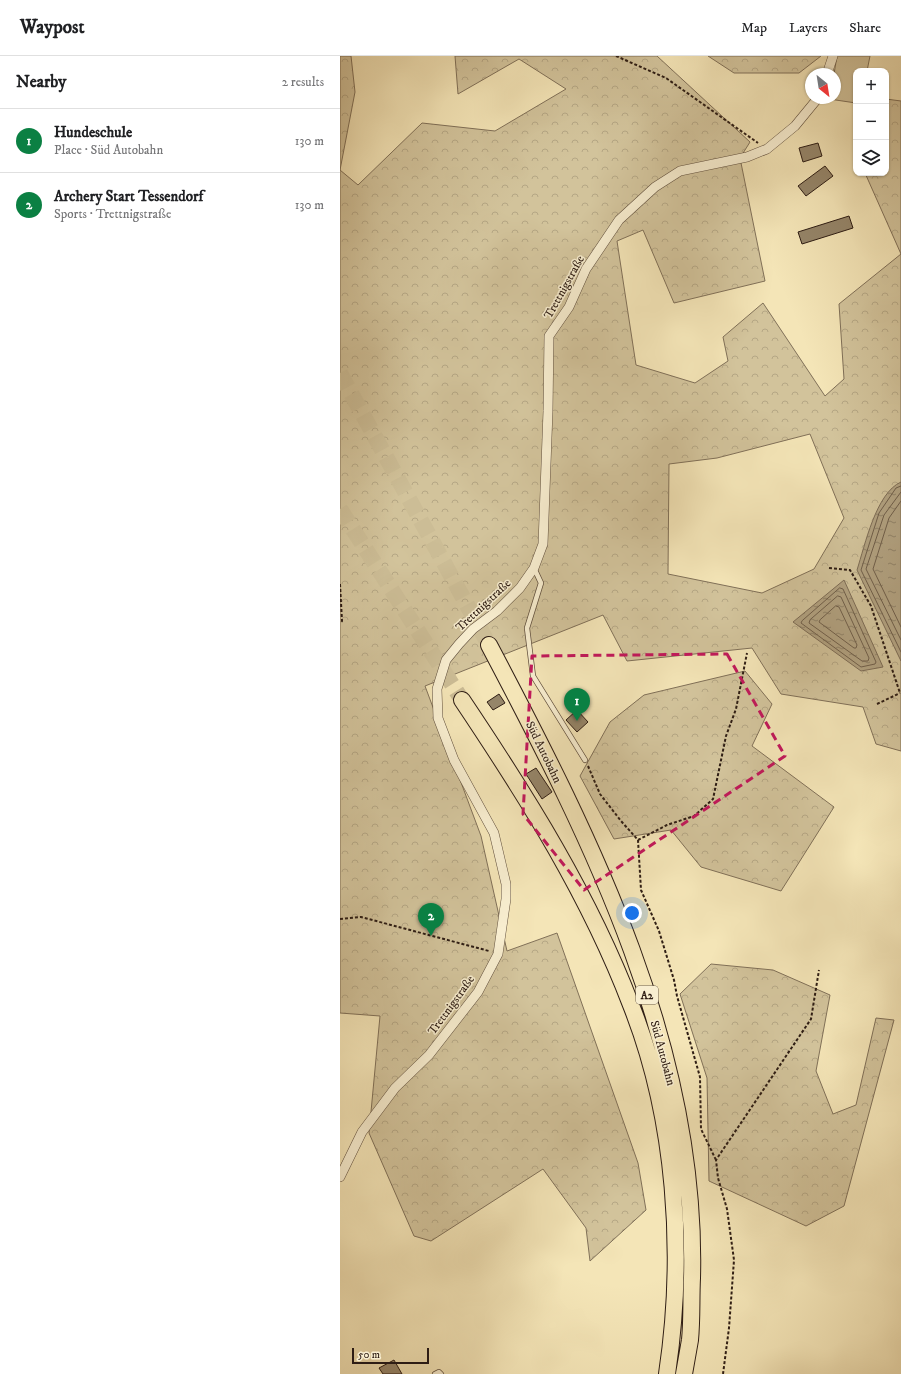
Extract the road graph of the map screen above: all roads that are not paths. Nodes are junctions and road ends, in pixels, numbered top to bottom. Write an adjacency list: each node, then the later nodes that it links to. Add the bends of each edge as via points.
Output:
1 (833, 56): 2 (street)
2 (829, 68)
3 (813, 104): 4 (street, Trettnigstraße, via 795,126 766,149 747,157 680,171 655,187 619,220 586,269 569,307 549,336 543,544)
4 (534, 568): 7 (lane, via 541,583 527,628 533,676); 8 (street, Trettnigstraße, via 520,588 497,611 473,629 446,660 436,689 438,718 454,760 494,832 506,884 498,954 478,992 429,1055 395,1088 362,1132)
5 (489, 645): 12 (highway, Süd Autobahn / A2, via 591,848 621,921 659,1033 679,1116 691,1216 690,1339)
6 (462, 700): 11 (highway, Süd Autobahn / A2, via 562,858 600,930 632,1006 646,1048 664,1120 677,1257 673,1338)
7 (585, 760)
8 (340, 1177)
9 (435, 1374): 10 (lane)
10 (441, 1374)
11 (667, 1374)
12 (684, 1374)

